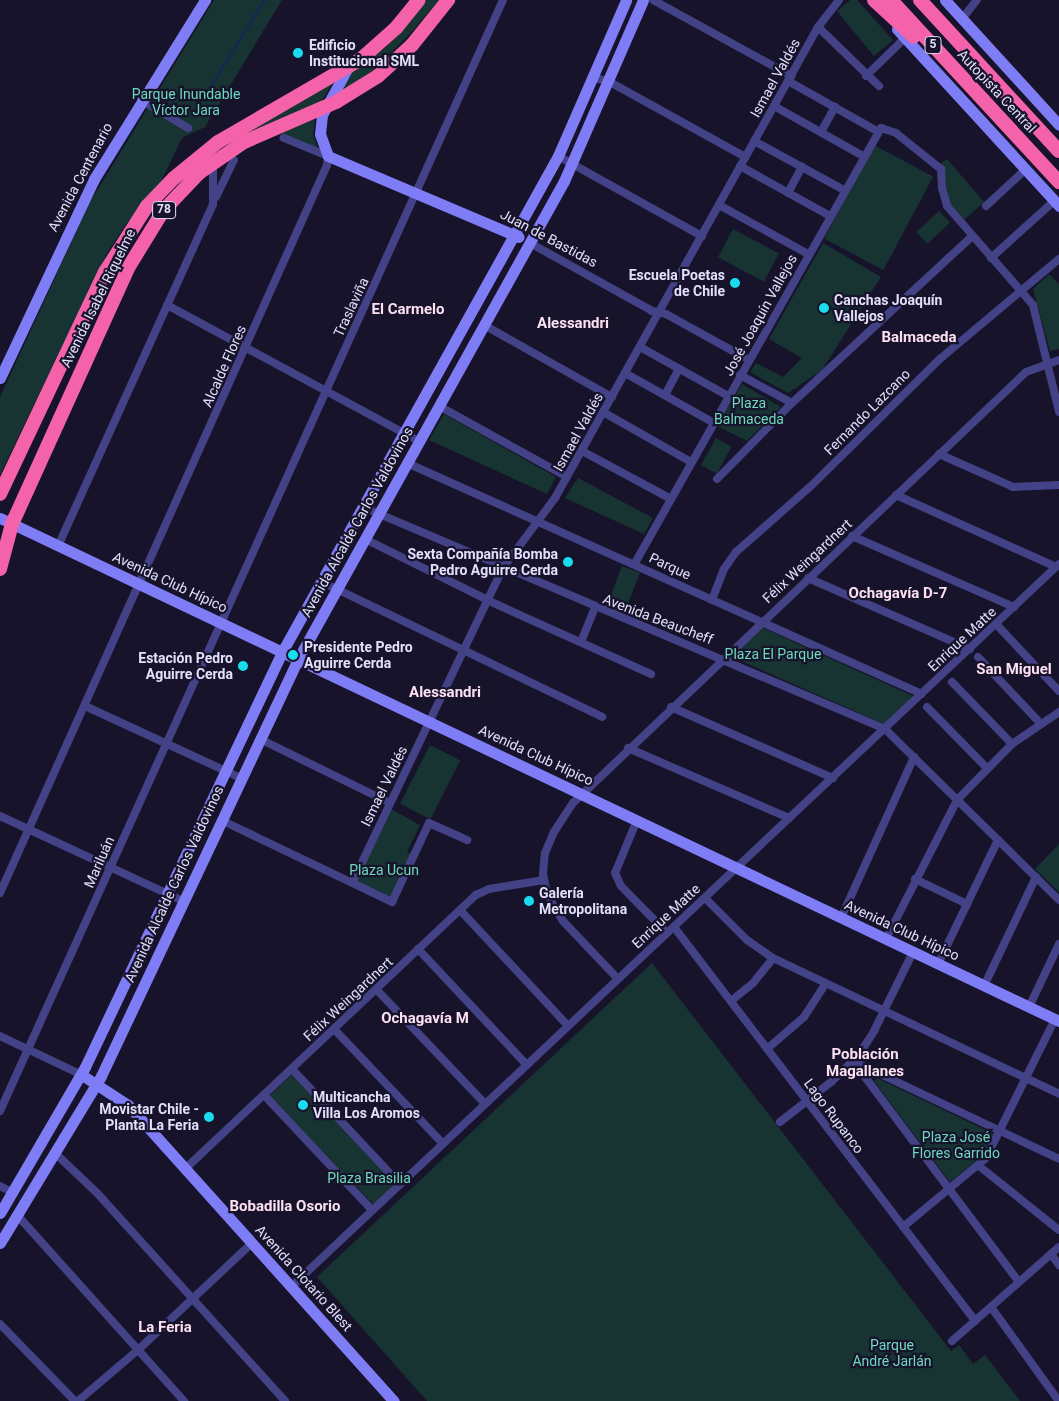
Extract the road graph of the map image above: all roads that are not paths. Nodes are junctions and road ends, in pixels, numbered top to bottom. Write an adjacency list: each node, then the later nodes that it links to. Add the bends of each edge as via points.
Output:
1 (205, 0): 26 (main road, Avenida Centenario)
2 (420, 0): 19 (highway, Avenida Isabel Riquelme / 78, via 386,38)
3 (448, 0): 28 (highway, Avenida Isabel Riquelme / 78, via 412,45 390,66 363,86)
4 (503, 0): 49 (street, Traslaviña)
5 (626, 0): 21 (main road, Avenida Alcalde Carlos Valdovinos)
6 (642, 0): 23 (main road, Avenida Alcalde Carlos Valdovinos)
7 (653, 0): 22 (street)
8 (839, 0): 16 (street, Ismael Valdés)
9 (873, 0): 17 (main road); 25 (highway)
10 (891, 0): 25 (highway, Autopista Central / 5)
11 (920, 0): 18 (highway, Autopista Central / 5)
12 (928, 0): 18 (highway)
13 (945, 0): 15 (main road)
14 (977, 0): 15 (street)
15 (962, 18): 30 (main road)
16 (818, 27): 20 (street); 22 (street, Ismael Valdés)
17 (905, 38): 20 (street); 46 (main road)
18 (954, 38): 36 (highway, Autopista Central / 5)
19 (347, 69): 28 (main road); 98 (highway, Avenida Isabel Riquelme / 78, via 218,142 174,178 147,206 105,272)
20 (866, 76): 24 (street)
21 (594, 78): 23 (street); 38 (main road, Avenida Alcalde Carlos Valdovinos)
22 (789, 78): 27 (street, Ismael Valdés); 29 (street)
23 (608, 81): 40 (street); 43 (main road, Avenida Alcalde Carlos Valdovinos)
24 (879, 86)
25 (975, 91): 47 (highway, Autopista Central / 5)
26 (141, 100): 31 (street); 79 (main road, Avenida Centenario, via 84,196)
27 (774, 106): 33 (street); 35 (street, Ismael Valdés)
28 (324, 107): 37 (main road, via 320,134); 42 (highway, Avenida Isabel Riquelme / 78, via 257,134)
29 (835, 107): 32 (street); 33 (street)
30 (1059, 125)
31 (188, 128)
32 (879, 129): 39 (street, José Joaquín Vallejos); 58 (street, via 896,133 941,169 944,199)
33 (821, 132): 39 (street)
34 (284, 138): 37 (street, Juan de Bastidas)
35 (754, 141): 40 (street, Ismael Valdés); 45 (street)
36 (1059, 151)
37 (328, 156): 49 (main road, Juan de Bastidas); 69 (street, Alcalde Flores, via 326,168)
38 (558, 156): 43 (street); 56 (main road, Avenida Alcalde Carlos Valdovinos)
39 (863, 156): 48 (street, José Joaquín Vallejos)
40 (745, 157): 44 (street, Ismael Valdés)
41 (234, 160): 52 (street)
42 (213, 163): 52 (street); 103 (highway, Avenida Isabel Riquelme / 78, via 163,211 134,255)
43 (572, 163): 57 (street); 59 (main road, Avenida Alcalde Carlos Valdovinos)
44 (740, 166): 50 (street); 53 (street, Ismael Valdés)
45 (802, 167): 48 (street); 50 (street)
46 (1026, 169): 51 (main road); 54 (street)
47 (1059, 182)
48 (844, 190): 55 (street, José Joaquín Vallejos)
49 (417, 192): 56 (main road, Juan de Bastidas); 80 (street, Traslaviña)
50 (788, 192): 55 (street)
51 (1057, 203): 61 (street)
52 (213, 204): 65 (street)
53 (719, 204): 57 (street, Ismael Valdés); 60 (street)
54 (986, 206)
55 (826, 214): 60 (street, José Joaquín Vallejos)
56 (515, 234): 59 (main road, Juan de Bastidas); 64 (main road, Avenida Alcalde Carlos Valdovinos)
57 (702, 236): 67 (street, Ismael Valdés)
58 (971, 237): 61 (street); 84 (street)
59 (530, 243): 66 (main road, Avenida Alcalde Carlos Valdovinos); 67 (street, Juan de Bastidas)
60 (808, 254): 71 (street, José Joaquín Vallejos)
61 (991, 258): 63 (street)
62 (1059, 258): 63 (street, Fernando Lazcano)
63 (1021, 292): 73 (street, via 1034,306); 117 (street, Fernando Lazcano, via 988,315 736,552 724,569)
64 (478, 301): 66 (main road); 74 (main road, Avenida Alcalde Carlos Valdovinos)
65 (167, 305): 69 (street); 107 (street)
66 (492, 309): 68 (main road, Avenida Alcalde Carlos Valdovinos)
67 (659, 313): 70 (street, Ismael Valdés); 71 (street, Juan de Bastidas)
68 (484, 325): 76 (main road, Avenida Alcalde Carlos Valdovinos); 83 (street)
69 (246, 347): 80 (street); 114 (street, Alcalde Flores)
70 (640, 347): 75 (street); 77 (street, Ismael Valdés)
71 (749, 360): 78 (street, José Joaquín Vallejos)
72 (1059, 360): 73 (street, Félix Weingardnert)
73 (1049, 363): 87 (street); 92 (street, Félix Weingardnert, via 1028,370)
74 (443, 364): 76 (main road); 89 (main road, Avenida Alcalde Carlos Valdovinos)
75 (679, 369): 81 (street); 82 (street)
76 (457, 373): 85 (main road, Avenida Alcalde Carlos Valdovinos)
77 (626, 373): 81 (street); 83 (street, Ismael Valdés)
78 (740, 375): 82 (street, José Joaquín Vallejos); 84 (street)
79 (0, 378)
80 (326, 390): 89 (street); 121 (street, Traslaviña)
81 (665, 395): 88 (street)
82 (728, 396): 88 (street, José Joaquín Vallejos)
83 (612, 397): 86 (street, Ismael Valdés)
84 (792, 402): 96 (street)
85 (439, 406): 90 (main road, Avenida Alcalde Carlos Valdovinos); 95 (street)
86 (603, 412): 91 (street, Ismael Valdés); 93 (street)
87 (1059, 412)
88 (714, 423): 93 (street, José Joaquín Vallejos)
89 (404, 433): 90 (street); 101 (main road, Avenida Alcalde Carlos Valdovinos)
90 (419, 441): 94 (main road, Avenida Alcalde Carlos Valdovinos)
91 (582, 451): 95 (street, Ismael Valdés); 100 (street)
92 (939, 454): 97 (street, via 1013,487); 99 (street, Félix Weingardnert)
93 (691, 462): 100 (street, José Joaquín Vallejos)
94 (407, 463): 102 (main road, Avenida Alcalde Carlos Valdovinos); 104 (street, Parque)
95 (567, 477): 104 (street, Ismael Valdés)
96 (717, 479)
97 (1059, 485)
98 (0, 494)
99 (896, 495): 105 (street, Félix Weingardnert); 109 (street)
100 (671, 499): 108 (street, José Joaquín Vallejos)
101 (363, 507): 102 (street, Avenida Beaucheff); 113 (main road, Avenida Alcalde Carlos Valdovinos)
102 (379, 513): 106 (main road, Avenida Alcalde Carlos Valdovinos); 110 (street, Avenida Beaucheff)
103 (6, 521): 107 (main road, Avenida Club Hípico); 111 (highway, Avenida Isabel Riquelme / 78)
104 (540, 522): 108 (street, Parque); 110 (street, Ismael Valdés)
105 (852, 536): 112 (street, Félix Weingardnert); 119 (street)
106 (364, 539): 115 (main road, Avenida Alcalde Carlos Valdovinos); 116 (street)
107 (58, 546): 114 (main road, Avenida Club Hípico)
108 (634, 563): 117 (street, Parque)
109 (1058, 566): 119 (street, Enrique Matte)
110 (503, 568): 116 (street, Ismael Valdés); 118 (street, Avenida Beaucheff)
111 (0, 569)
112 (808, 578): 120 (street, Félix Weingardnert); 124 (street)
113 (322, 582): 115 (street); 126 (main road, Avenida Alcalde Carlos Valdovinos)
114 (140, 584): 121 (main road, Avenida Club Hípico); 134 (street)
115 (336, 590): 125 (street); 129 (main road, Avenida Alcalde Carlos Valdovinos)
116 (488, 598): 123 (street); 125 (street, Ismael Valdés)
117 (712, 600): 120 (street, Parque)
118 (595, 607): 123 (street); 128 (street, Avenida Beaucheff)
119 (1014, 607): 122 (street, Enrique Matte)
120 (761, 622): 128 (street, Félix Weingardnert); 133 (street, Parque)
121 (221, 623): 126 (main road, Avenida Club Hípico); 146 (street, Mariluán)
122 (996, 624): 124 (street, Enrique Matte); 132 (street)
123 (581, 642): 130 (street)
124 (970, 649): 133 (street, Enrique Matte)
125 (463, 650): 140 (street); 142 (street, Ismael Valdés)
126 (282, 652): 129 (main road, Avenida Club Hípico); 137 (main road, Avenida Alcalde Carlos Valdovinos)
127 (978, 656): 143 (street)
128 (723, 658): 135 (street, Félix Weingardnert); 144 (street, Avenida Beaucheff)
129 (298, 659): 139 (main road, Avenida Alcalde Carlos Valdovinos); 142 (main road, Avenida Club Hípico)
130 (651, 674)
131 (952, 682): 147 (street)
132 (1059, 691)
133 (922, 694): 144 (street, Enrique Matte)
134 (84, 706): 146 (street); 162 (street)
135 (671, 707): 148 (street, Félix Weingardnert); 153 (street)
136 (927, 707): 150 (street)
137 (256, 709): 139 (main road, via 264,717); 141 (main road, Avenida Alcalde Carlos Valdovinos)
138 (1059, 712): 143 (street)
139 (272, 713): 145 (main road, Avenida Alcalde Carlos Valdovinos)
140 (602, 717)
141 (250, 720): 145 (main road, via 260,720); 151 (main road, Avenida Alcalde Carlos Valdovinos)
142 (429, 721): 154 (main road, Avenida Club Hípico); 156 (street, Ismael Valdés)
143 (1040, 723): 147 (street)
144 (885, 729): 149 (street, Avenida Beaucheff); 153 (street, Enrique Matte)
145 (262, 734): 152 (main road, Avenida Alcalde Carlos Valdovinos); 156 (street)
146 (166, 744): 151 (street); 170 (street, Mariluán)
147 (1012, 744): 150 (street)
148 (628, 748): 154 (street, Félix Weingardnert); 158 (street)
149 (914, 757): 155 (street, Avenida Beaucheff); 185 (street)
150 (986, 767): 155 (street)
151 (226, 771): 152 (street); 161 (main road, Avenida Alcalde Carlos Valdovinos)
152 (241, 778): 159 (main road, Avenida Alcalde Carlos Valdovinos)
153 (833, 778): 158 (street, Enrique Matte)
154 (580, 793): 160 (main road, Avenida Club Hípico); 176 (street, Félix Weingardnert, via 551,837 544,860)
155 (957, 800): 165 (street, Avenida Beaucheff); 175 (street)
156 (390, 803): 177 (street, Ismael Valdés)
157 (0, 816): 162 (street)
158 (790, 818): 171 (street, Enrique Matte)
159 (221, 820): 163 (main road, Avenida Alcalde Carlos Valdovinos); 177 (street)
160 (637, 820): 171 (main road, Avenida Club Hípico); 187 (street, via 615,873 621,886)
161 (200, 826): 163 (main road, via 206,835); 166 (main road, Avenida Alcalde Carlos Valdovinos)
162 (29, 829): 170 (street); 178 (street)
163 (215, 833): 167 (main road, Avenida Alcalde Carlos Valdovinos)
164 (467, 840): 177 (street, via 429,823 392,902)
165 (998, 840): 173 (street, Avenida Beaucheff); 183 (street)
166 (193, 841): 167 (main road, via 203,840); 168 (main road, Avenida Alcalde Carlos Valdovinos)
167 (208, 848): 169 (main road, Avenida Alcalde Carlos Valdovinos)
168 (185, 858): 169 (main road, via 191,866); 172 (main road, Avenida Alcalde Carlos Valdovinos)
169 (200, 865): 174 (main road, Avenida Alcalde Carlos Valdovinos)
170 (111, 867): 179 (street); 208 (street, Mariluán)
171 (737, 867): 180 (street, Enrique Matte); 185 (main road, Avenida Club Hípico)
172 (178, 872): 174 (main road, via 188,872); 179 (main road, Avenida Alcalde Carlos Valdovinos)
173 (1036, 877): 182 (street, Avenida Beaucheff); 197 (street)
174 (194, 879): 181 (main road, Avenida Alcalde Carlos Valdovinos)
175 (915, 879): 183 (street); 188 (street)
176 (544, 880): 184 (street, Félix Weingardnert, via 484,890); 194 (street, via 549,900 559,916)
177 (352, 881)
178 (0, 893)
179 (168, 893): 181 (street); 196 (main road, Avenida Alcalde Carlos Valdovinos)
180 (705, 898): 186 (street, Enrique Matte); 192 (street, via 747,940)
181 (183, 900): 199 (main road, Avenida Alcalde Carlos Valdovinos)
182 (1059, 900)
183 (967, 904): 193 (street)
184 (460, 910): 190 (street, Félix Weingardnert); 204 (street)
185 (841, 918): 188 (main road, Avenida Club Hípico)
186 (674, 926): 187 (street, Enrique Matte); 200 (street, Lago Rupanco)
187 (667, 933): 194 (street, Enrique Matte)
188 (886, 939): 191 (main road, Avenida Club Hípico)
189 (1059, 944): 201 (street)
190 (418, 949): 198 (street, Félix Weingardnert); 212 (street)
191 (913, 952): 193 (main road, Avenida Club Hípico); 202 (street)
192 (773, 958): 195 (street); 200 (street, via 753,983)
193 (938, 964): 197 (main road, Avenida Club Hípico)
194 (618, 979): 204 (street, Enrique Matte)
195 (826, 983): 202 (street); 209 (street, via 804,1017)
196 (124, 985): 199 (main road); 207 (main road, Avenida Alcalde Carlos Valdovinos)
197 (984, 986): 201 (main road, Avenida Club Hípico)
198 (376, 989): 205 (street, Félix Weingardnert); 220 (street)
199 (140, 992): 210 (main road, Avenida Alcalde Carlos Valdovinos)
200 (731, 1001): 209 (street, Lago Rupanco)
201 (1029, 1007): 203 (main road, Avenida Club Hípico)
202 (884, 1011): 211 (street, via 868,1043); 215 (street)
203 (1057, 1020): 215 (street)
204 (568, 1026): 212 (street, Enrique Matte)
205 (334, 1028): 213 (street, Félix Weingardnert); 226 (street)
206 (0, 1036): 208 (street)
207 (94, 1048): 210 (main road); 214 (main road, Avenida Alcalde Carlos Valdovinos)
208 (28, 1049): 214 (street); 221 (street, Mariluán)
209 (767, 1049): 219 (street, Lago Rupanco)
210 (109, 1056): 216 (main road, Avenida Alcalde Carlos Valdovinos)
211 (853, 1061): 219 (street); 223 (street); 233 (street)
212 (527, 1065): 220 (street, Enrique Matte)
213 (292, 1069): 218 (street, Félix Weingardnert); 231 (street)
214 (82, 1075): 216 (main road, Avenida Clotario Blest); 224 (main road, Avenida Alcalde Carlos Valdovinos)
215 (1026, 1078): 217 (street); 223 (street)
216 (97, 1084): 225 (main road, Avenida Alcalde Carlos Valdovinos); 230 (main road, Avenida Clotario Blest, via 128,1106)
217 (1059, 1094)
218 (264, 1095): 230 (street, Félix Weingardnert); 236 (street)
219 (807, 1102): 222 (street); 239 (street, Lago Rupanco)
220 (485, 1104): 226 (street, Enrique Matte)
221 (0, 1111)
222 (780, 1122)
223 (1000, 1132): 228 (street); 229 (street)
224 (48, 1133): 225 (main road); 234 (main road, Avenida Alcalde Carlos Valdovinos)
225 (61, 1142): 227 (main road, Avenida Alcalde Carlos Valdovinos)
226 (443, 1144): 231 (street, Enrique Matte)
227 (55, 1153): 235 (main road, Avenida Alcalde Carlos Valdovinos); 248 (street, via 74,1168)
228 (1059, 1160)
229 (979, 1166): 233 (street); 240 (street)
230 (185, 1169): 241 (main road, Avenida Clotario Blest)
231 (400, 1184): 236 (street, Enrique Matte)
232 (0, 1186): 234 (street)
233 (950, 1190): 239 (street); 246 (street)
234 (12, 1192): 235 (main road); 237 (main road, Avenida Alcalde Carlos Valdovinos)
235 (27, 1200): 238 (main road, Avenida Alcalde Carlos Valdovinos)
236 (372, 1210): 247 (street, Enrique Matte)
237 (0, 1213)
238 (18, 1216): 242 (main road, Avenida Alcalde Carlos Valdovinos); 253 (street)
239 (903, 1227): 250 (street, Lago Rupanco)
240 (1059, 1230)
241 (252, 1243): 247 (main road, Avenida Clotario Blest); 248 (street)
242 (0, 1244)
243 (1059, 1248): 244 (street)
244 (1051, 1254): 245 (street); 246 (street)
245 (1059, 1265)
246 (1019, 1282): 249 (street)
247 (291, 1287): 258 (main road, Avenida Clotario Blest)
248 (193, 1299): 253 (street); 257 (street)
249 (991, 1306): 250 (street); 254 (street)
250 (975, 1321): 252 (street)
251 (1, 1325): 255 (street)
252 (952, 1341)
253 (138, 1350): 255 (street); 256 (street)
254 (1058, 1400)
255 (76, 1401)
256 (184, 1401)
257 (284, 1401)
258 (394, 1401)

